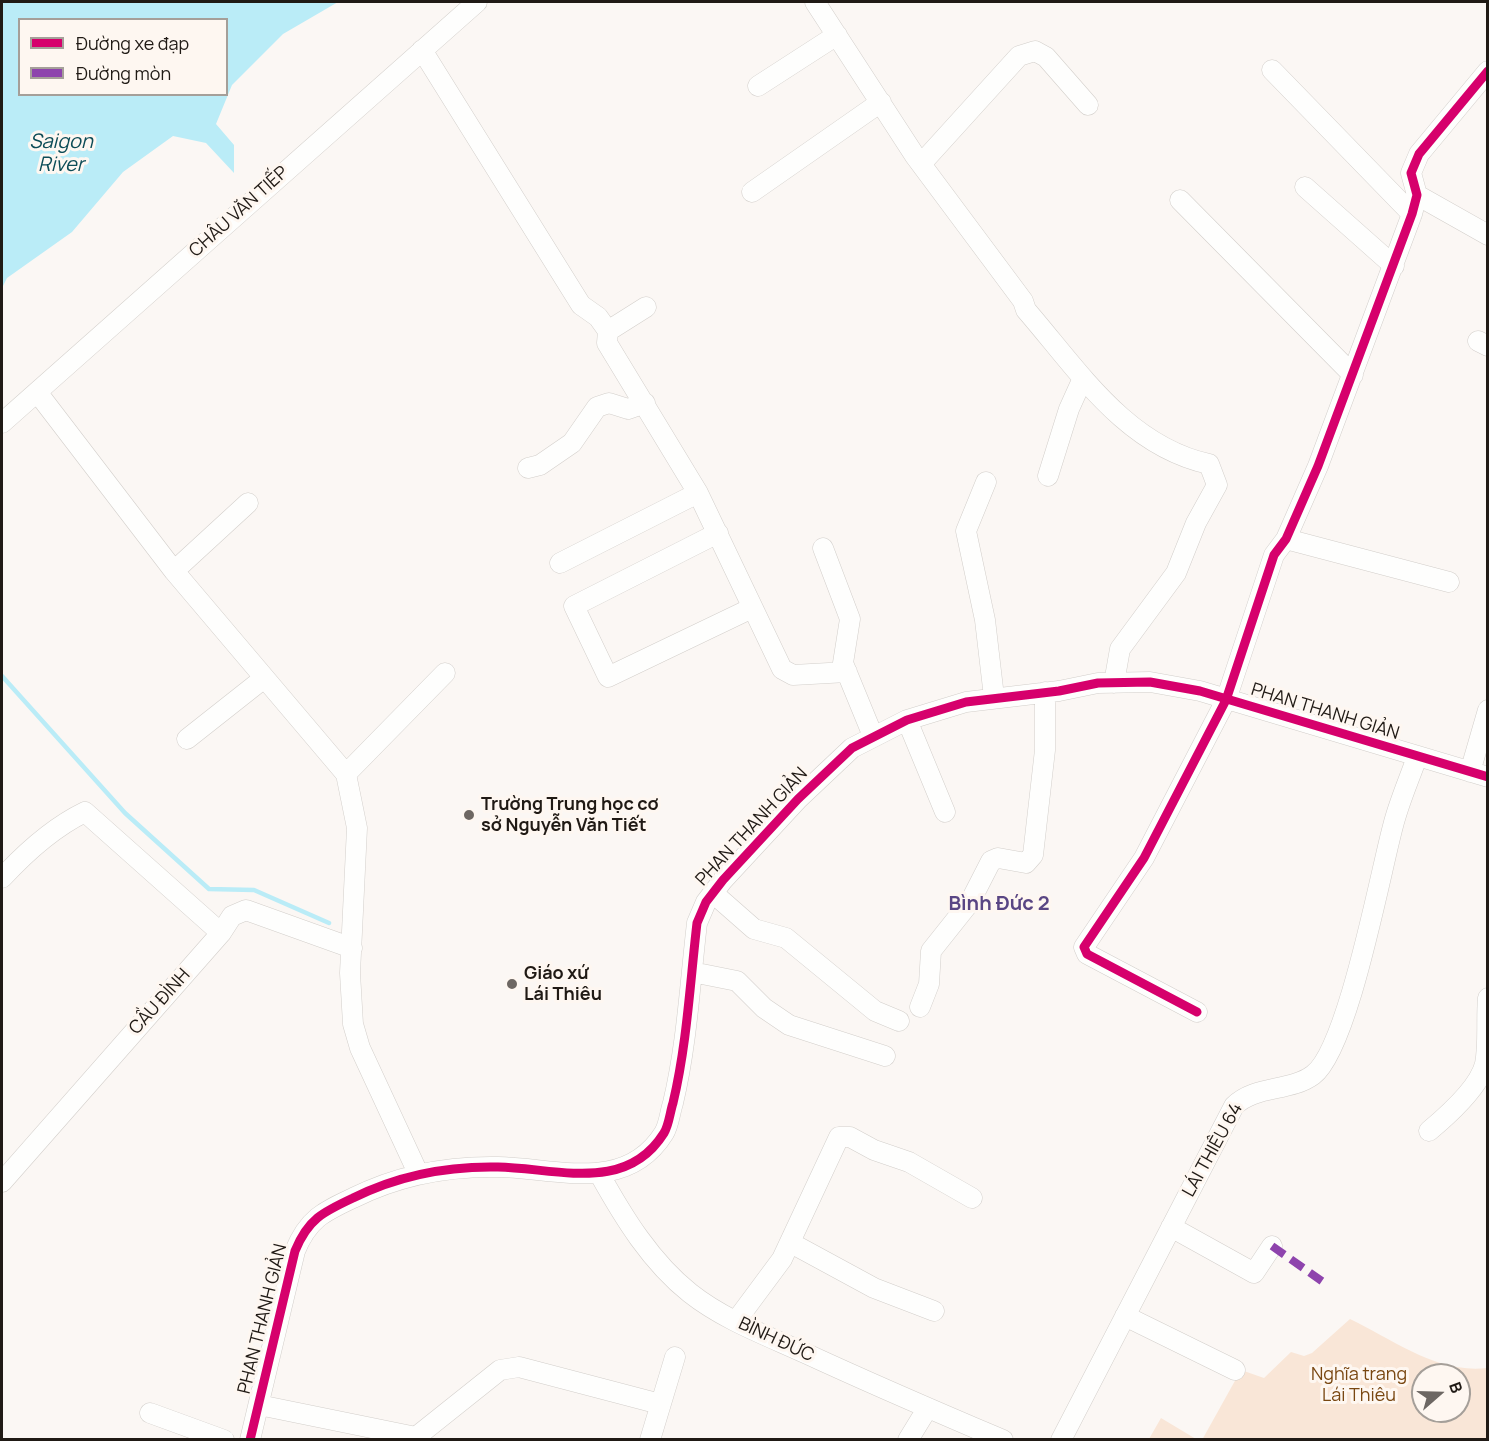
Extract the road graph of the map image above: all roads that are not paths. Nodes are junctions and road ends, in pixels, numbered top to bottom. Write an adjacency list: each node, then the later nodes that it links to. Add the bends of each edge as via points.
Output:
1 (477, 2): 4 (street, CHÂU VĂN TIẾP)
2 (815, 2): 3 (street)
3 (837, 34): 7 (street); 8 (street)
4 (422, 50): 19 (street, via 581,306 598,317); 22 (street, CHÂU VĂN TIẾP)
5 (1272, 70): 15 (street)
6 (1488, 71): 13 (street, via 1419,154 1411,173)
7 (759, 86)
8 (881, 102): 10 (street); 12 (street)
9 (1088, 105): 10 (street, via 1046,57 1035,51 1019,56)
10 (921, 164): 21 (street, via 1026,310)
11 (1305, 188): 17 (street)
12 (753, 192)
13 (1417, 195): 15 (street); 16 (street)
14 (1180, 200): 20 (street)
15 (1413, 214): 17 (street)
16 (1488, 235)
17 (1394, 266): 20 (street)
18 (646, 307): 19 (street)
19 (608, 331): 23 (street, via 607,343)
20 (1353, 375): 31 (street)
21 (1083, 378): 26 (street); 40 (street, via 1104,404 1131,426 1168,451 1209,464 1217,485 1176,573 1120,649)
22 (37, 392): 24 (street, CHÂU VĂN TIẾP); 34 (street)
23 (645, 404): 25 (street, via 628,409 609,403 597,407 572,443 540,465); 28 (street)
24 (2, 423)
25 (528, 468)
26 (1048, 476)
27 (986, 482): 42 (street, via 966,531 985,620)
28 (698, 493): 30 (street); 33 (street)
29 (248, 503): 34 (street)
30 (718, 533): 36 (street); 36 (street, via 574,606 608,677)
31 (1286, 539): 35 (street); 43 (street, via 1274,555)
32 (824, 548): 37 (street, via 850,619 843,663)
33 (560, 563)
34 (174, 571): 39 (street)
35 (1449, 582)
36 (752, 608): 37 (street, via 782,669 793,675)
37 (847, 672): 46 (street)
38 (445, 673): 49 (street)
39 (263, 679): 47 (street); 49 (street)
40 (1114, 683): 41 (street, PHAN THANH GIẢN); 43 (street, PHAN THANH GIẢN, via 1150,682)
41 (1046, 692): 42 (street, PHAN THANH GIẢN); 58 (street, via 1045,750 1033,855 1026,863 998,858 991,861 960,918 931,951 929,984)
42 (994, 697): 45 (street, PHAN THANH GIẢN)
43 (1226, 700): 48 (street, PHAN THANH GIẢN); 59 (street, via 1144,858 1084,948 1087,954)
44 (1488, 710): 50 (street)
45 (907, 720): 46 (street, PHAN THANH GIẢN); 51 (street)
46 (873, 736): 53 (street, PHAN THANH GIẢN, via 852,748 798,799)
47 (187, 740)
48 (1417, 757): 50 (street, PHAN THANH GIẢN); 67 (street, LÁI THIÊU 64, via 1394,823 1343,1021 1325,1062 1313,1075 1243,1097 1234,1106)
49 (346, 774): 55 (street, via 357,828)
50 (1479, 775)
51 (945, 813)
52 (2, 878): 54 (street, via 22,856 70,819 86,812)
53 (713, 893): 56 (street, PHAN THANH GIẢN, via 697,923); 60 (street, via 754,929 786,938 875,1011)
54 (221, 933): 55 (street, CẦU ĐÌNH, via 232,916 246,910); 65 (street, CẦU ĐÌNH)
55 (352, 948): 63 (street, via 353,1024 360,1048)
56 (692, 972): 61 (street, via 737,981 789,1026); 64 (street, PHAN THANH GIẢN, via 680,1072 666,1131 650,1152)
57 (1488, 998): 62 (street, via 1485,1064 1452,1112)
58 (920, 1007)
59 (1197, 1012)
60 (899, 1021)
61 (885, 1056)
62 (1429, 1131)
63 (418, 1173): 64 (street, PHAN THANH GIẢN, via 496,1167); 76 (street, PHAN THANH GIẢN, via 349,1199 318,1215 303,1231)
64 (600, 1175): 72 (street, BÌNH ĐỨC, via 622,1215 651,1254 690,1293)
65 (2, 1182)
66 (972, 1198): 68 (street, via 909,1162 850,1137 839,1137)
67 (1171, 1227): 69 (street, via 1254,1273); 71 (street, LÁI THIÊU 64)
68 (791, 1243): 70 (street, via 874,1288); 72 (street)
69 (1272, 1246)
70 (934, 1311)
71 (1125, 1316): 74 (street); 86 (street, LÁI THIÊU 64)
72 (736, 1321): 77 (street, BÌNH ĐỨC)
73 (675, 1357): 75 (street)
74 (1235, 1370)
75 (660, 1404): 80 (street, via 519,1367 500,1370); 83 (street)
76 (259, 1405): 80 (street); 82 (street, PHAN THANH GIẢN)
77 (927, 1409): 79 (street, BÌNH ĐỨC); 84 (street)
78 (150, 1413): 81 (street)
79 (979, 1435): 85 (street, BÌNH ĐỨC)
80 (415, 1438)
81 (224, 1440)
82 (250, 1440)
83 (650, 1440)
84 (908, 1440)
85 (1003, 1440)
86 (1061, 1440)

